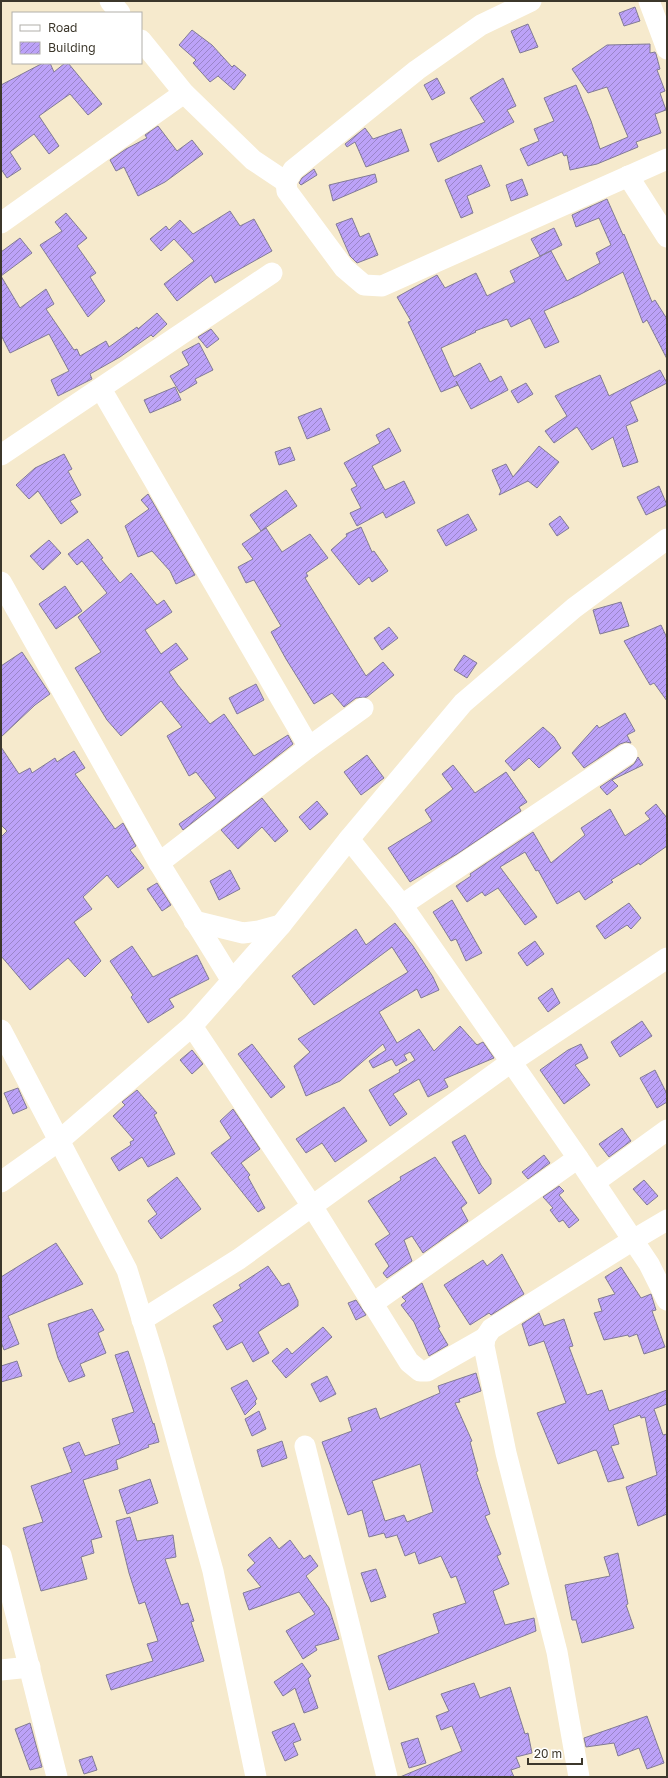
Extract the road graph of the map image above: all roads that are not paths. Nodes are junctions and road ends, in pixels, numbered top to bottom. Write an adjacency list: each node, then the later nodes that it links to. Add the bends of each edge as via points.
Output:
1 (110, 1): 4 (street)
2 (531, 1): 10 (street, via 481,25 417,70 293,170)
3 (648, 1): 6 (street)
4 (119, 12)
5 (142, 41): 7 (street)
6 (667, 49)
7 (184, 93): 10 (street, via 253,160); 11 (street)
8 (667, 159): 9 (street)
9 (628, 176): 10 (street, via 382,286 364,285 344,268 287,191); 12 (street)
10 (286, 182)
11 (1, 223)
12 (667, 237)
13 (272, 273): 14 (street)
14 (101, 388): 15 (street); 19 (street)
15 (1, 455)
16 (667, 539): 21 (street, via 574,608 463,703)
17 (1, 582): 22 (street)
18 (363, 708): 19 (street)
19 (309, 747): 22 (street)
20 (627, 754): 23 (street)
21 (349, 839): 23 (street); 25 (street)
22 (159, 863): 24 (street)
23 (402, 905): 30 (street)
24 (194, 921): 25 (street, via 244,933); 27 (street)
25 (281, 925): 27 (street)
26 (667, 958): 30 (street)
27 (232, 981): 28 (street)
28 (192, 1026): 32 (street); 36 (street)
29 (1, 1030): 32 (street)
30 (511, 1062): 33 (street); 36 (street)
31 (667, 1130): 35 (street)
32 (60, 1140): 34 (street); 41 (street, via 127,1270)
33 (578, 1158): 35 (street); 40 (street)
34 (1, 1182)
35 (595, 1182): 38 (street)
36 (312, 1206): 40 (street); 41 (street, via 239,1259)
37 (667, 1220): 38 (street)
38 (632, 1240): 39 (street, via 649,1264); 42 (street, via 491,1329)
39 (667, 1300)
40 (372, 1304): 42 (street, via 409,1362 420,1371 427,1371)
41 (142, 1320): 48 (street, via 213,1571)
42 (485, 1338): 50 (street, via 484,1346 506,1453 557,1652)
43 (305, 1446): 49 (street)
44 (1, 1556): 45 (street)
45 (30, 1667): 46 (street); 47 (street)
46 (1, 1670)
47 (57, 1777)
48 (256, 1777)
49 (387, 1777)
50 (579, 1777)

